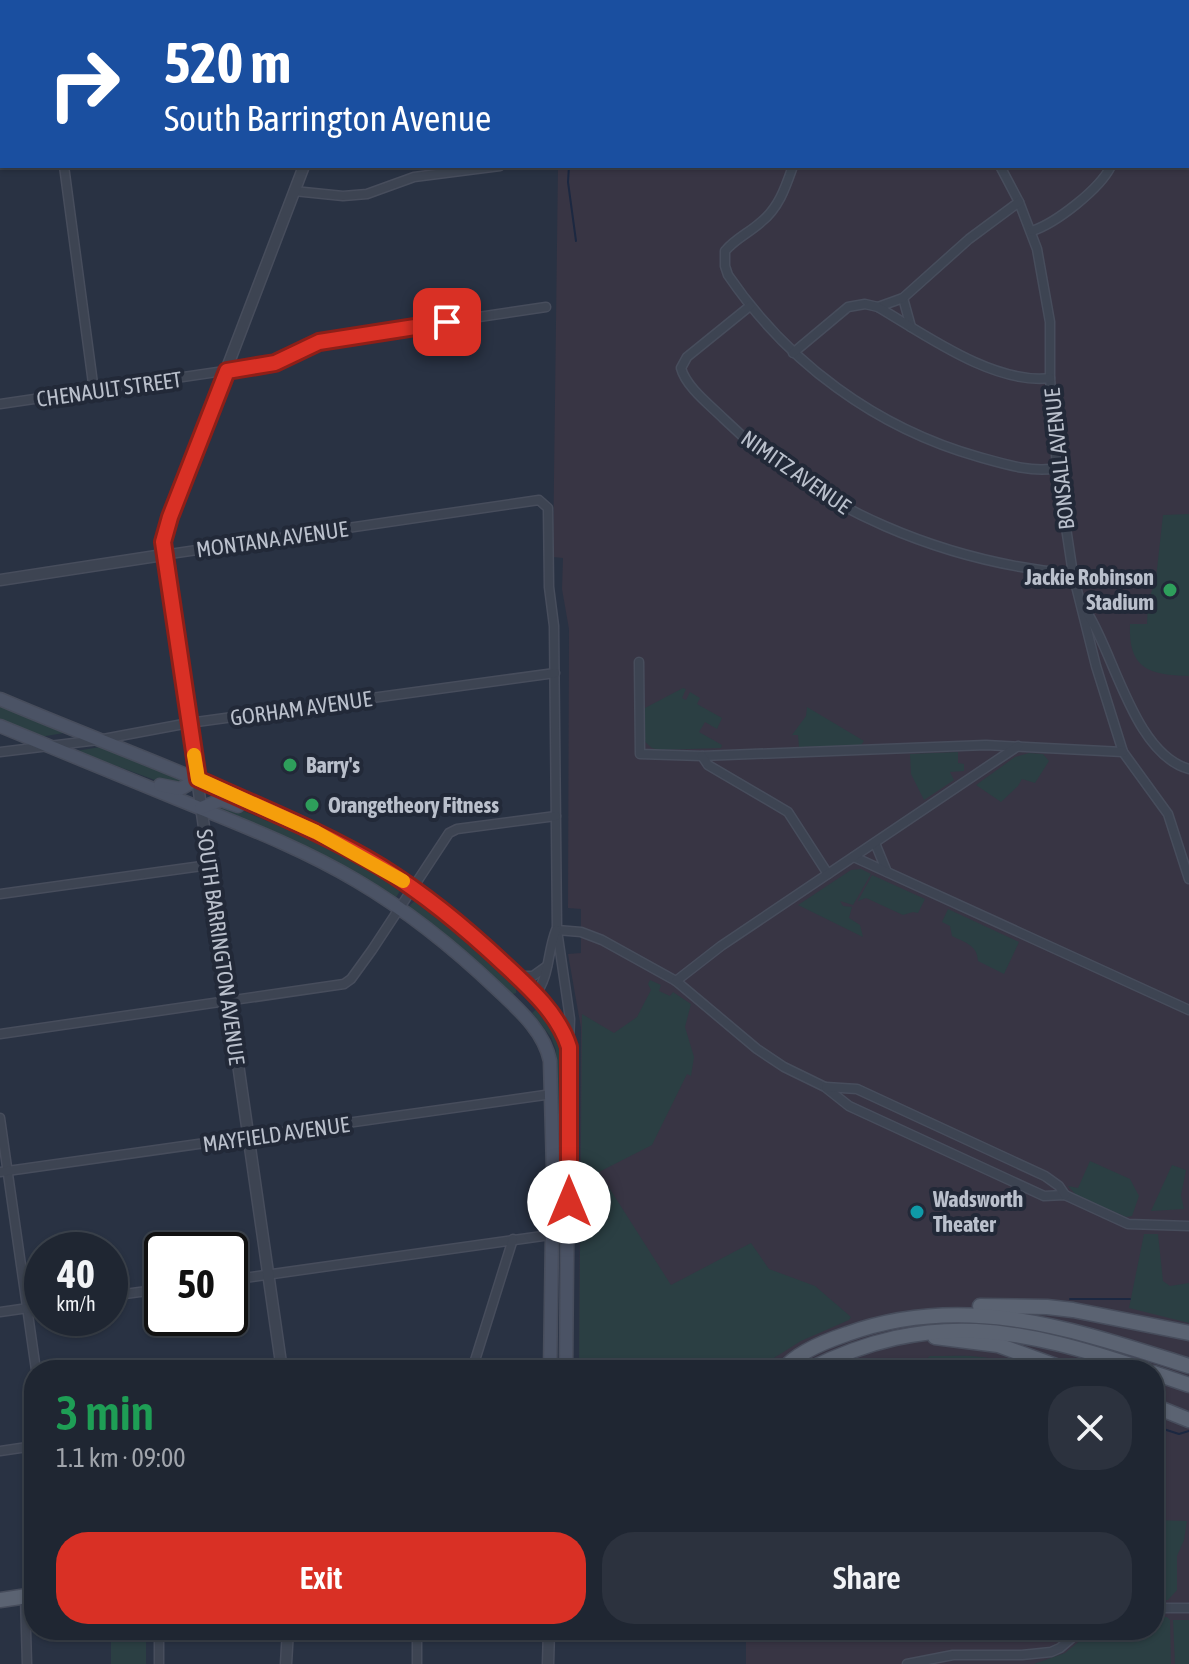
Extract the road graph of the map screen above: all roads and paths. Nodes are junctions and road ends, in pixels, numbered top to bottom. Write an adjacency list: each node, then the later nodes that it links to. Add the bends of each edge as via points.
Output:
1 (64, 168): 18 (street)
2 (303, 168): 7 (street, SOUTH BARRINGTON AVENUE)
3 (484, 168): 7 (street, via 414,177 367,194)
4 (792, 168): 11 (street, via 773,210 725,251 728,275)
5 (1001, 168): 8 (street, BONSALL AVENUE)
6 (1110, 168): 9 (street, via 1078,201)
7 (294, 191): 16 (street, SOUTH BARRINGTON AVENUE)
8 (1019, 202): 9 (street, BONSALL AVENUE); 10 (street)
9 (1032, 231): 17 (street, BONSALL AVENUE, via 1050,322)
10 (903, 298): 13 (street); 14 (street)
11 (750, 306): 15 (street); 22 (street, NIMITZ AVENUE, via 687,357 681,368 752,445 808,486 892,529 1013,567)
12 (546, 307): 16 (street, CHENAULT STREET, via 331,339 275,363)
13 (878, 307): 14 (street); 15 (street, via 848,307)
14 (911, 327): 17 (street, via 993,369)
15 (793, 353): 20 (street, via 862,405 929,441 1001,463)
16 (227, 371): 18 (street, CHENAULT STREET); 21 (street, SOUTH BARRINGTON AVENUE, via 170,517)
17 (1050, 378): 20 (street, BONSALL AVENUE)
18 (94, 391): 19 (street, CHENAULT STREET)
19 (0, 404)
20 (1057, 468): 22 (street, BONSALL AVENUE)
21 (163, 555): 23 (street, MONTANA AVENUE); 26 (street, MONTANA AVENUE, via 539,500 548,508); 28 (street, SOUTH BARRINGTON AVENUE)
22 (1073, 574): 24 (street, BONSALL AVENUE)
23 (0, 580)
24 (1083, 607): 34 (street, BONSALL AVENUE); 37 (street, via 1154,745 1176,765)
25 (639, 662): 35 (street, via 640,754)
26 (555, 673): 28 (street, GORHAM AVENUE); 40 (street)
27 (0, 699): 30 (main road)
28 (189, 723): 30 (street, GORHAM AVENUE); 38 (street, SOUTH BARRINGTON AVENUE)
29 (0, 726): 31 (main road)
30 (98, 740): 31 (street, GORHAM AVENUE); 38 (main road)
31 (45, 745): 33 (street, GORHAM AVENUE); 36 (main road)
32 (1019, 746): 34 (street); 35 (street); 42 (street)
33 (0, 752)
34 (1123, 752): 47 (street, BONSALL AVENUE, via 1168,814)
35 (702, 756): 46 (street, via 708,765 788,812)
36 (91, 764): 38 (main road, via 175,789); 39 (main road)
37 (1189, 769)
38 (198, 779): 39 (street, SOUTH BARRINGTON AVENUE); 41 (main road)
39 (201, 808): 41 (main road, via 226,801); 44 (street, SOUTH BARRINGTON AVENUE); 50 (main road, via 329,865)
40 (556, 816): 48 (street, via 457,829); 51 (street)
41 (291, 821): 48 (main road)
42 (875, 843): 43 (street); 45 (street)
43 (854, 857): 45 (street); 46 (street)
44 (209, 865): 49 (street); 57 (street, SOUTH BARRINGTON AVENUE)
45 (887, 873): 58 (street)
46 (828, 874): 54 (street)
47 (1189, 879)
48 (412, 887): 50 (street); 53 (main road)
49 (0, 894)
50 (399, 908): 56 (main road); 57 (street, via 348,982)
51 (557, 930): 52 (street); 54 (street, via 602,940); 61 (street)
52 (547, 966): 53 (street, via 533,976); 55 (street)
53 (517, 976): 55 (main road); 56 (main road, via 520,992)
54 (676, 981): 62 (street, via 757,1049)
55 (535, 995): 59 (main road, via 528,1007); 61 (main road, via 561,1026)
56 (505, 997): 59 (main road)
57 (229, 1002): 60 (street); 66 (street, SOUTH BARRINGTON AVENUE)
58 (1189, 1010)
59 (531, 1025): 63 (main road, via 548,1048)
60 (0, 1034)
61 (569, 1047): 71 (main road)
62 (825, 1087): 65 (street, via 857,1089); 67 (street, via 849,1106)
63 (552, 1094): 66 (street, MAYFIELD AVENUE); 72 (main road)
64 (0, 1118): 68 (street)
65 (950, 1132): 67 (street); 69 (street, via 1045,1176)
66 (248, 1138): 68 (street, MAYFIELD AVENUE); 74 (street, SOUTH BARRINGTON AVENUE)
67 (942, 1150): 69 (street, via 1044,1196)
68 (4, 1172): 76 (street)
69 (1065, 1195): 70 (street, via 1128,1224)
70 (1189, 1226)
71 (569, 1233): 72 (street); 87 (main road)
72 (551, 1235): 73 (street); 86 (main road)
73 (513, 1239): 74 (street); 85 (street)
74 (268, 1275): 75 (street); 84 (street, SOUTH BARRINGTON AVENUE)
75 (248, 1278)
76 (24, 1285)
77 (24, 1309): 78 (street)
78 (0, 1312)
79 (863, 1328): 80 (main road, via 928,1309 1005,1306 1073,1310); 88 (main road); 92 (main road, via 954,1314 1021,1319)
80 (1189, 1333)
81 (919, 1334): 89 (main road); 90 (main road, via 998,1345); 91 (main road, via 977,1330 1033,1336)
82 (32, 1336): 83 (street)
83 (35, 1360)
84 (281, 1360)
85 (475, 1360)
86 (553, 1360)
87 (566, 1360)
88 (797, 1360)
89 (831, 1360)
90 (1039, 1360)
91 (1116, 1360)
92 (1189, 1366)
93 (1164, 1376): 94 (main road)
94 (1189, 1385)
95 (1164, 1410): 96 (main road)
96 (1189, 1420)
97 (24, 1447): 98 (street)
98 (0, 1451)
99 (24, 1596): 100 (main road)
100 (0, 1600)
101 (1189, 1602): 103 (street)
102 (1164, 1608): 103 (street)
103 (1189, 1608)
104 (28, 1640): 110 (street)
105 (159, 1640): 111 (street)
106 (287, 1640): 112 (street)
107 (417, 1640): 113 (street)
108 (549, 1640): 114 (street)
109 (1068, 1640): 115 (street, via 1040,1654 953,1655)
110 (27, 1664)
111 (159, 1664)
112 (286, 1664)
113 (417, 1664)
114 (548, 1664)
115 (907, 1664)

